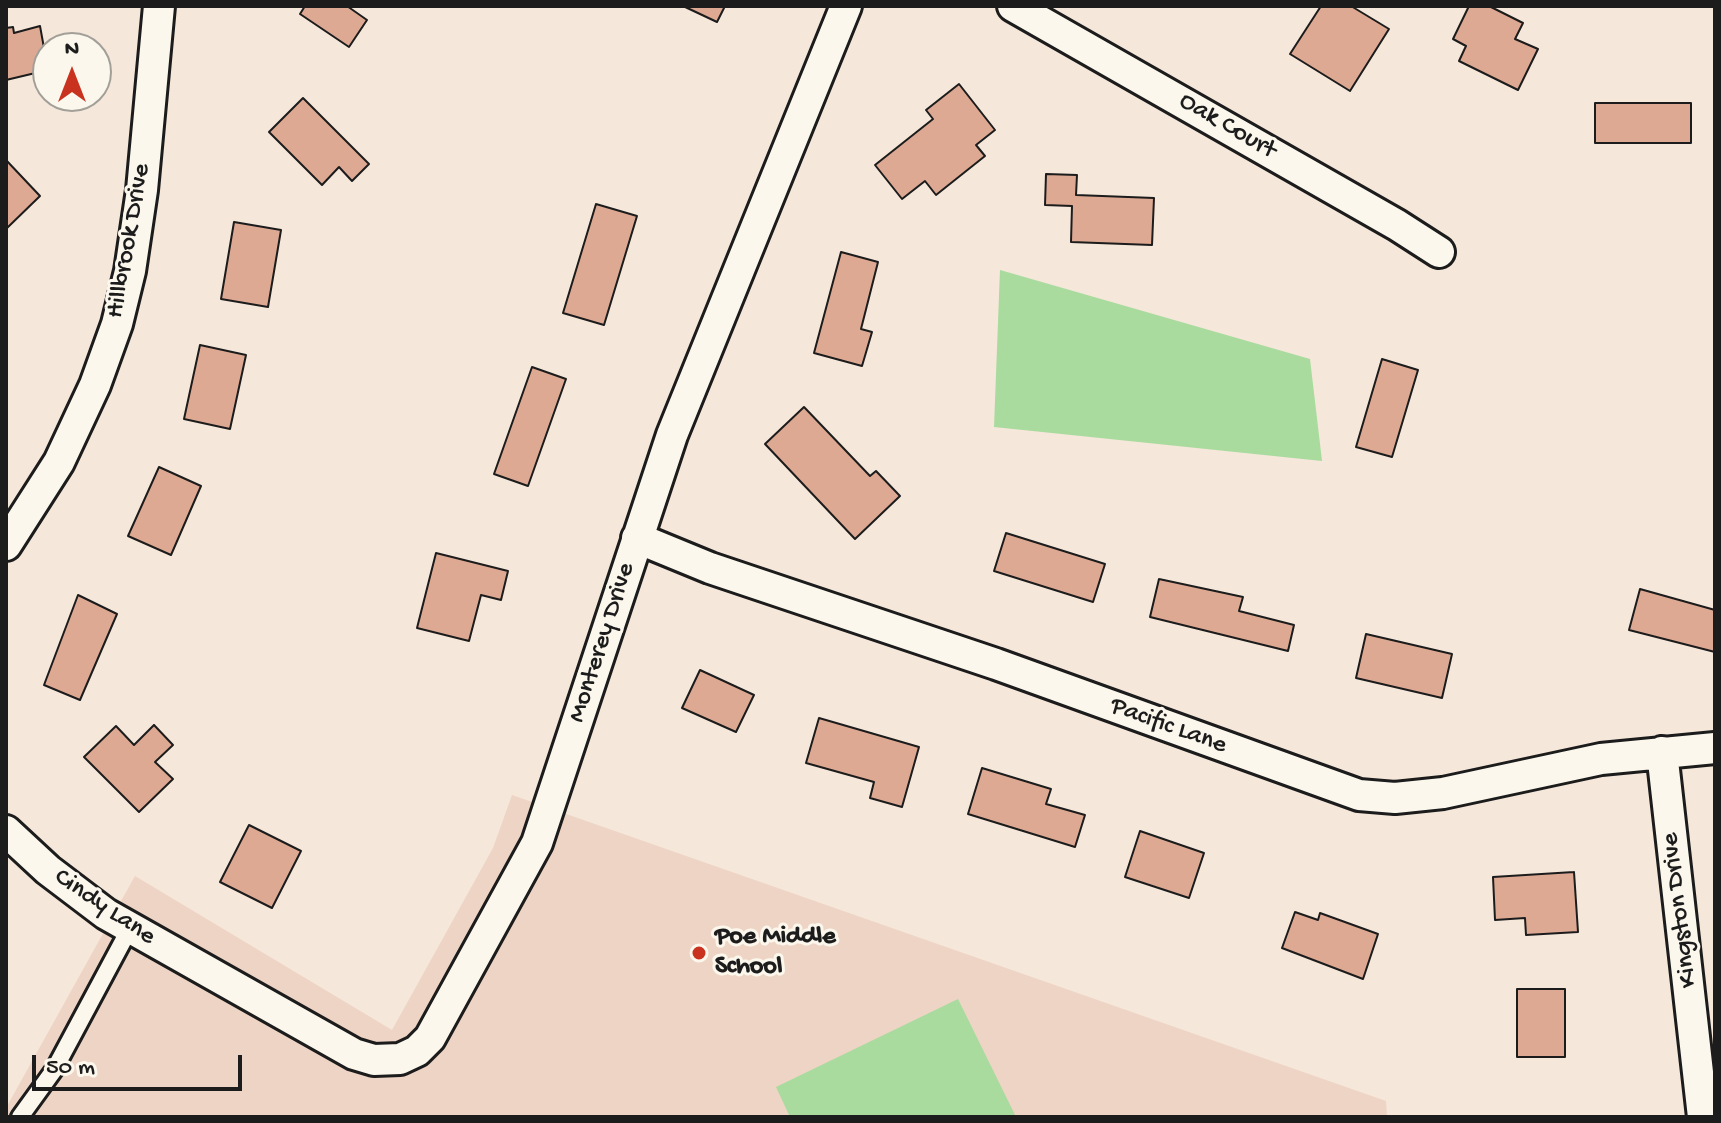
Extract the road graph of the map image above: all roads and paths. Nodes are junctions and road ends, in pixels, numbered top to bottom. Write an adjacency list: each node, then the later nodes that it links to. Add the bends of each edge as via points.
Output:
1 (159, 6): 6 (street, Hillbrook Drive, via 142,190 117,324 59,462)
2 (846, 6): 5 (street, Monterey Drive, via 700,362)
3 (1013, 6): 4 (street, Oak Court)
4 (1439, 252)
5 (637, 538): 8 (street, Pacific Lane, via 1359,795 1443,793 1601,759); 11 (street, Monterey Drive, via 537,843 430,1038 400,1059 374,1060)
6 (6, 545)
7 (1715, 748): 8 (street, Pacific Lane)
8 (1662, 752): 13 (street, Kingston Drive)
9 (6, 831): 10 (street, Cindy Lane, via 48,870)
10 (130, 928): 11 (street, Cindy Lane); 12 (lane, via 54,1070)
11 (210, 975)
12 (20, 1117)
13 (1703, 1117)

